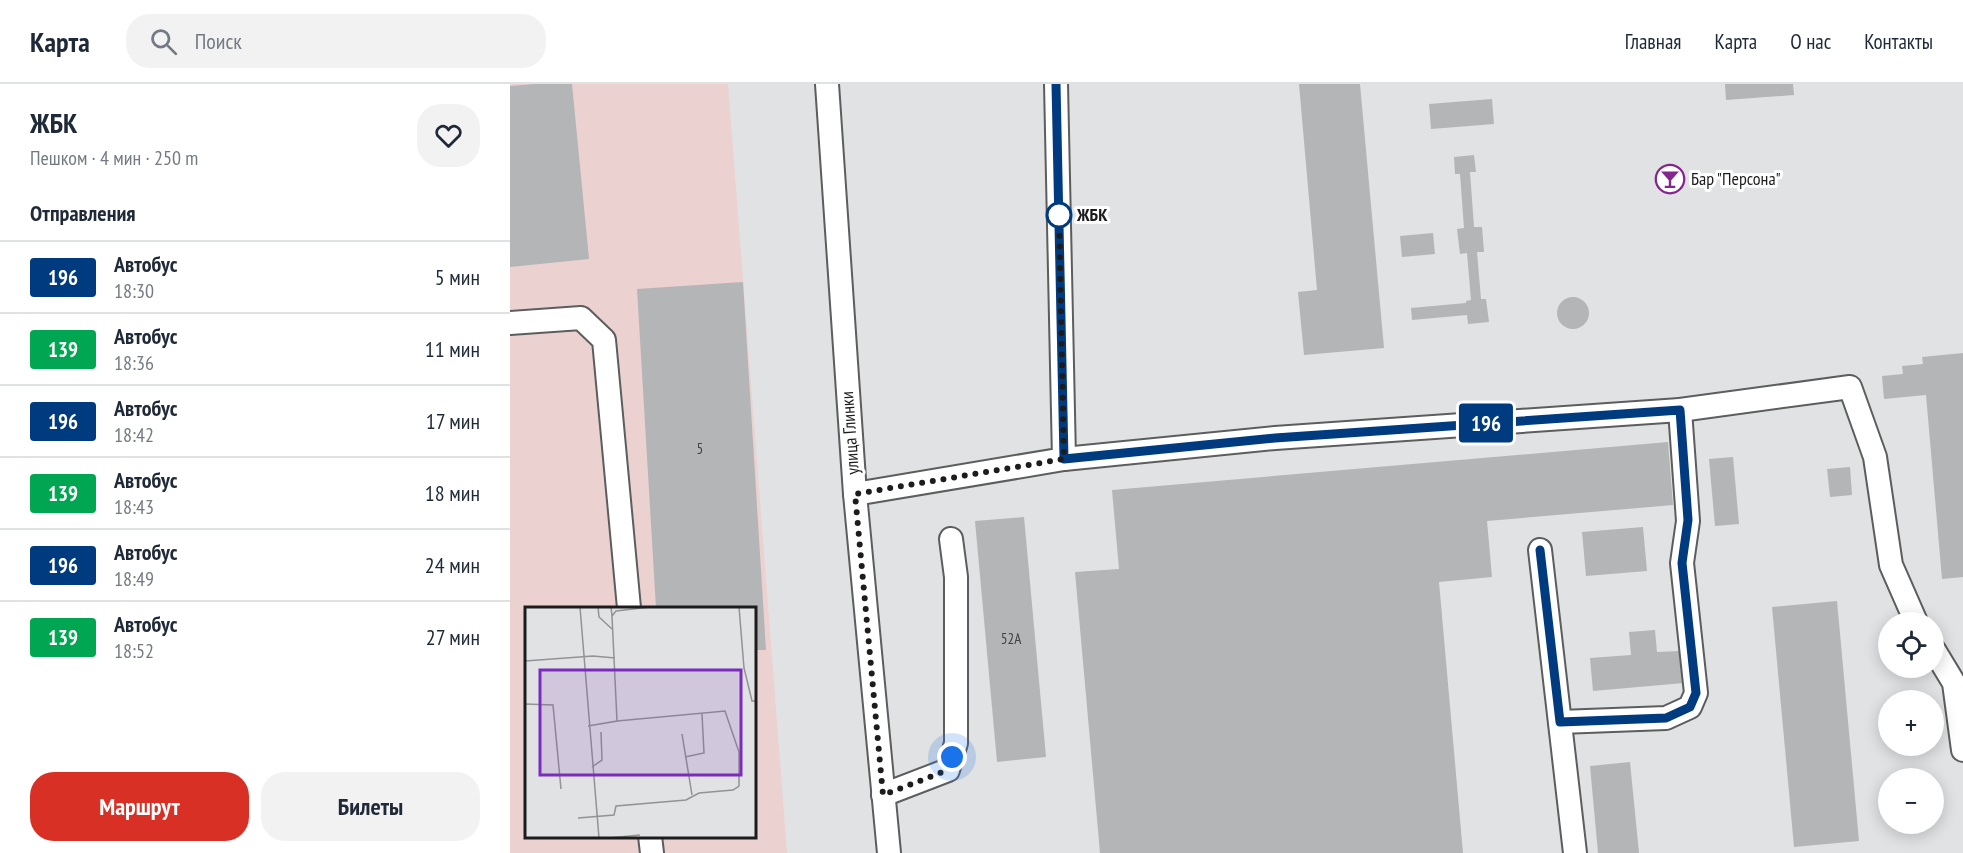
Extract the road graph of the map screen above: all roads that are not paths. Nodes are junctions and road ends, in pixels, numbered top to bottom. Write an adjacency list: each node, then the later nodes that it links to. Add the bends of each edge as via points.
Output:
1 (826, 84): 6 (street, улица Глинки)
2 (1056, 84): 5 (street)
3 (510, 323): 9 (street, via 581,318 604,340)
4 (1680, 410): 5 (street, via 1275,438); 10 (street, via 1850,387 1875,457 1891,565); 12 (street, via 1688,520 1682,563 1696,693 1690,707 1666,718)
5 (1064, 459): 6 (street)
6 (855, 494): 14 (street, улица Глинки)
7 (951, 539): 14 (street, via 956,577 956,743 948,770)
8 (1540, 550): 12 (street)
9 (629, 607)
10 (1912, 612)
11 (1944, 666): 13 (street, via 1954,683)
12 (1560, 722): 18 (street)
13 (1963, 750)
14 (883, 795): 17 (street, улица Глинки)
15 (650, 838): 16 (street)
16 (652, 853)
17 (889, 853)
18 (1575, 853)

